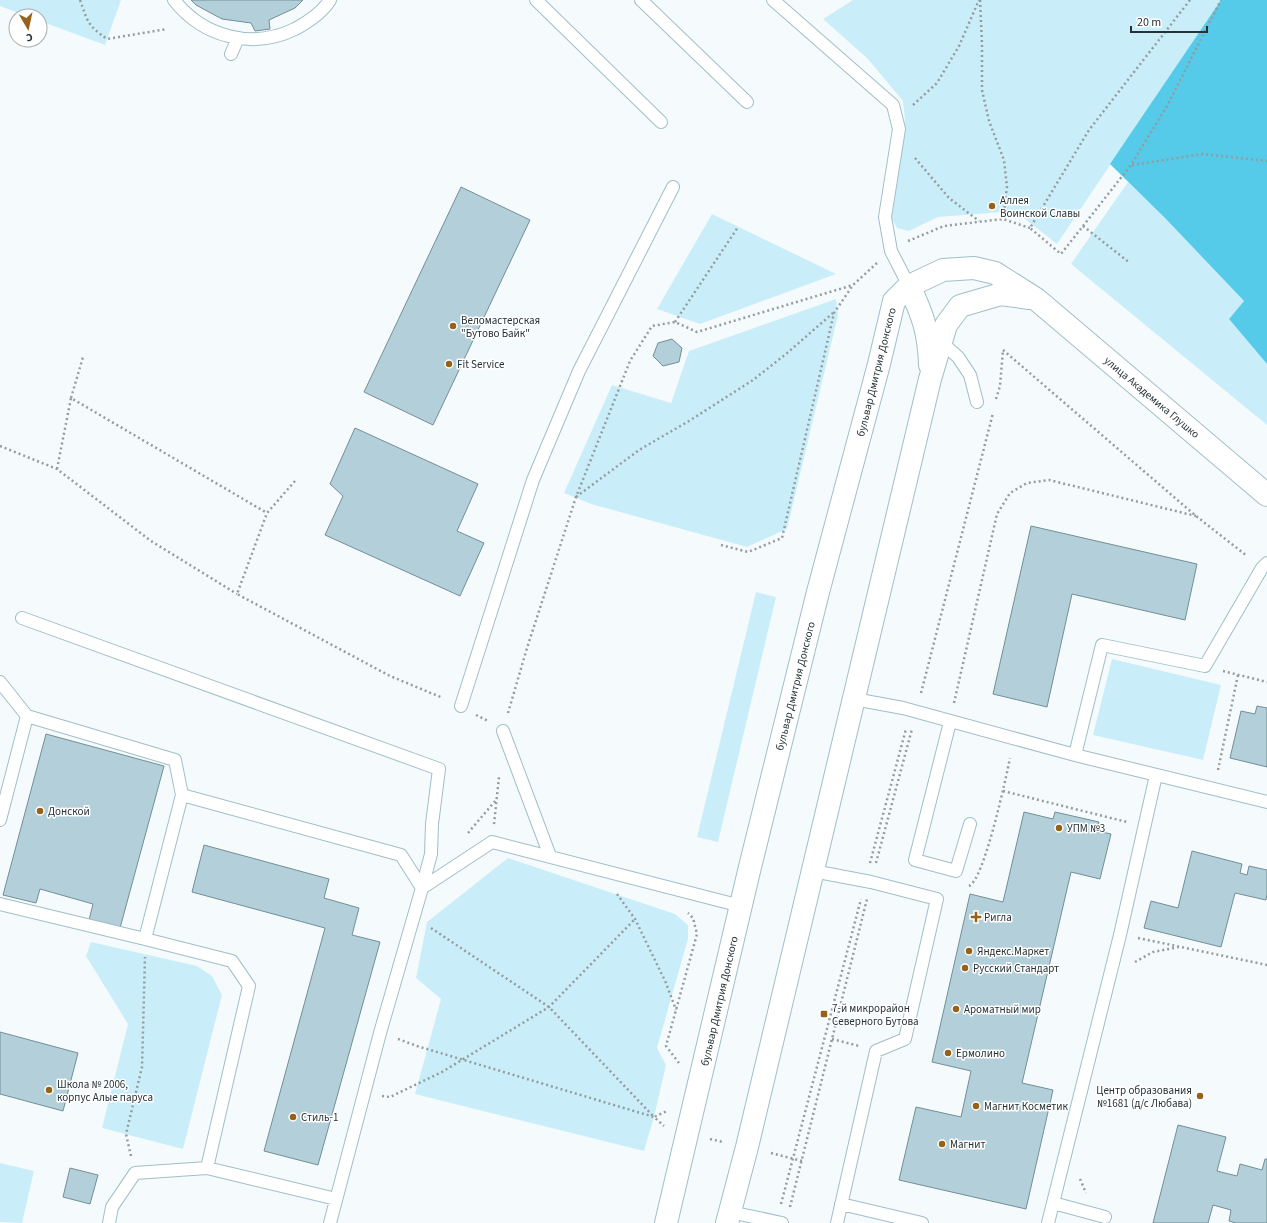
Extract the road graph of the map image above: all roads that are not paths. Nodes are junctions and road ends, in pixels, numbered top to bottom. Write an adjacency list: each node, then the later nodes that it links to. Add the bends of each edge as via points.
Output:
1 (174, 0): 6 (lane, via 183,12 204,28)
2 (330, 0): 6 (lane, via 307,23 282,35 255,39)
3 (536, 0): 9 (lane)
4 (641, 0): 8 (lane)
5 (773, 0): 11 (lane, via 893,105 899,129 885,217 891,251)
6 (238, 38): 7 (lane)
7 (232, 54)
8 (748, 102)
9 (661, 122)
10 (673, 187): 21 (lane, via 579,371 533,480)
11 (909, 286): 12 (street, бульвар Дмитрия Донского, via 943,270 974,268 995,273); 14 (street, via 920,310 929,344); 35 (street, бульвар Дмитрия Донского, via 894,301)
12 (1036, 299): 13 (street, via 1001,294 960,306 946,326); 16 (street, улица Академика Глушко)
13 (941, 342): 14 (street); 15 (lane, via 958,357 970,375)
14 (930, 379): 20 (street)
15 (977, 402)
16 (1267, 495)
17 (1264, 565): 25 (lane, via 1205,666 1102,645)
18 (22, 618): 33 (lane, via 439,769 431,854)
19 (0, 682): 22 (lane)
20 (854, 699): 23 (lane, via 903,708); 32 (street)
21 (461, 706)
22 (27, 716): 27 (lane, via 175,760); 29 (lane)
23 (950, 722): 25 (lane); 30 (lane, via 915,860 956,872)
24 (503, 731): 31 (lane)
25 (1075, 755): 26 (lane)
26 (1156, 775): 28 (lane); 39 (lane, via 1120,934)
27 (182, 795): 33 (lane, via 401,855); 36 (lane)
28 (1267, 802)
29 (0, 820)
30 (970, 824)
31 (550, 856): 33 (lane, via 492,842); 35 (lane)
32 (812, 871): 40 (lane, via 937,899 905,1039 876,1051); 42 (street)
33 (422, 888): 38 (lane)
34 (0, 904): 36 (lane)
35 (740, 906): 46 (street, бульвар Дмитрия Донского)
36 (145, 939): 37 (lane, via 232,961 249,986)
37 (207, 1168): 38 (lane); 44 (lane, via 135,1173 112,1207)
38 (336, 1199): 45 (lane)
39 (1053, 1203): 41 (lane); 49 (lane)
40 (841, 1204): 47 (lane); 48 (lane)
41 (1100, 1216)
42 (728, 1217): 43 (lane)
43 (779, 1222)
44 (109, 1223)
45 (330, 1223)
46 (666, 1223)
47 (837, 1223)
48 (922, 1223)
49 (1048, 1223)

